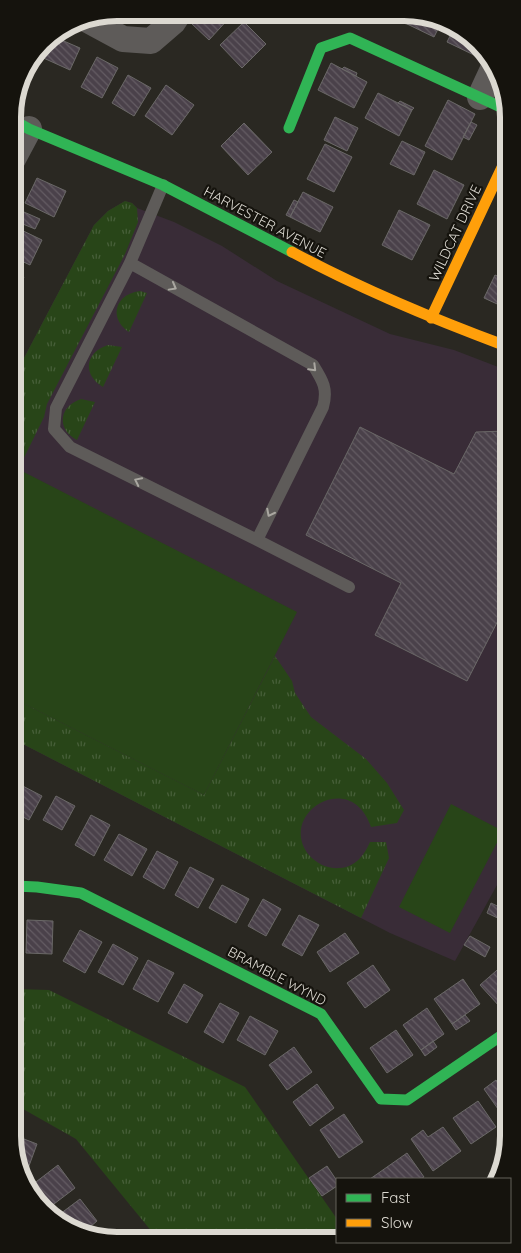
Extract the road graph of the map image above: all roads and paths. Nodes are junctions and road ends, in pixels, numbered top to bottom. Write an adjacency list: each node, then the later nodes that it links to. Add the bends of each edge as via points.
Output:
1 (174, 21): 2 (street, via 151,41 123,38)
2 (96, 23)
3 (490, 76): 4 (street)
4 (480, 97): 5 (street); 7 (street, via 350,38 321,48)
5 (499, 106)
6 (21, 124): 9 (street, HARVESTER AVENUE)
7 (289, 128)
8 (500, 172): 11 (street, WILDCAT DRIVE)
9 (164, 185): 10 (lane); 11 (street, HARVESTER AVENUE, via 333,274)
10 (130, 263): 13 (lane, one-way to 13, via 313,366 322,380 326,396 323,407); 13 (lane, one-way to 10, via 70,447 54,430 56,408)
11 (431, 318): 12 (street, HARVESTER AVENUE)
12 (500, 344)
13 (257, 540): 14 (lane)
14 (348, 587)
15 (21, 886): 16 (street, BRAMBLE WYND, via 81,893 321,1014 381,1099 407,1100)
16 (500, 1036)

